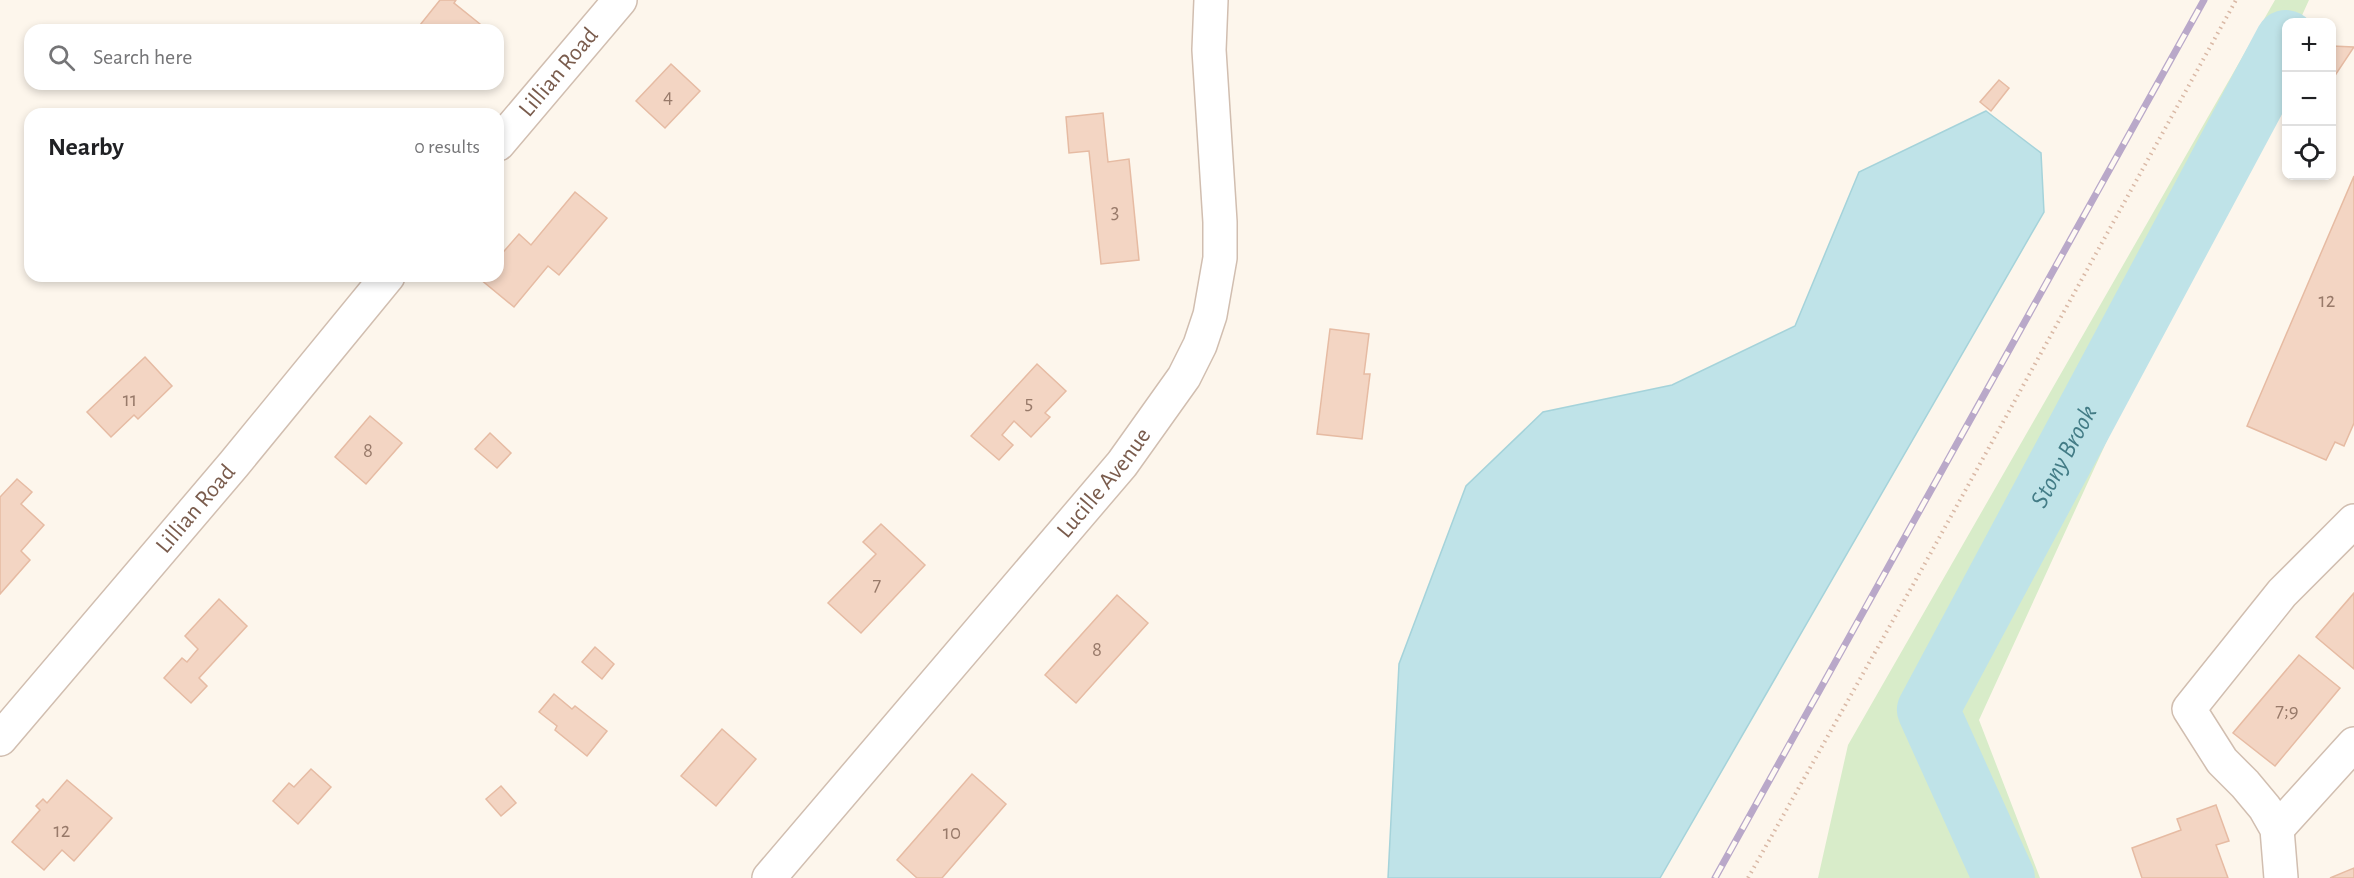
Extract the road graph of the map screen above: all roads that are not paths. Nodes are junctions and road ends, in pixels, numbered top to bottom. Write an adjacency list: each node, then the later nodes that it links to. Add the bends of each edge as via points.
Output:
1 (620, 0): 3 (street, Lillian Road)
2 (1211, 0): 9 (street, Lucille Avenue, via 1209,50 1220,258 1210,315 1184,377 1122,464)
3 (504, 137)
4 (383, 282): 6 (street, Lillian Road, via 234,465)
5 (2354, 521): 8 (street, via 2282,593 2189,709 2222,761 2265,808)
6 (0, 740)
7 (2354, 744): 8 (street)
8 (2277, 829): 10 (street)
9 (769, 878)
10 (2281, 878)

